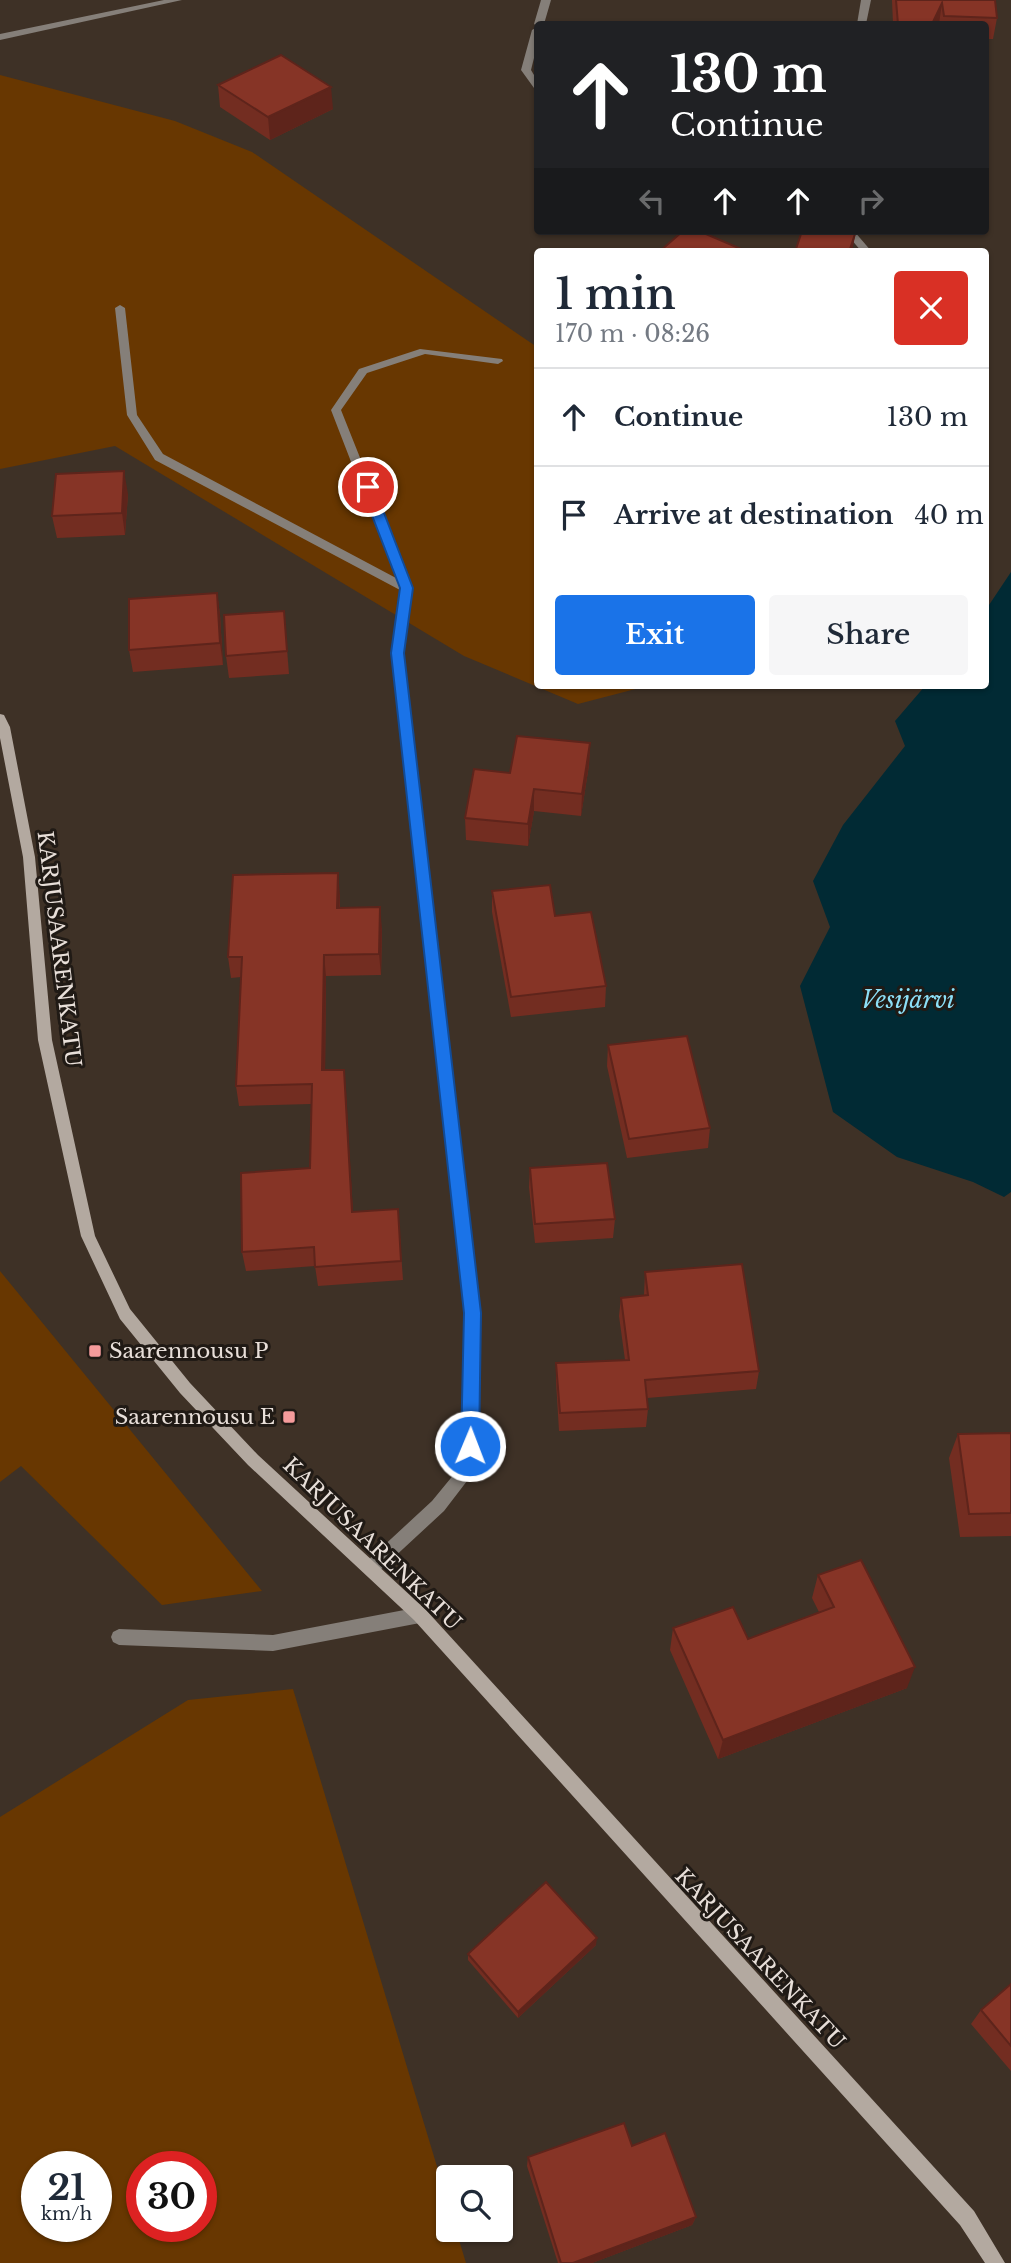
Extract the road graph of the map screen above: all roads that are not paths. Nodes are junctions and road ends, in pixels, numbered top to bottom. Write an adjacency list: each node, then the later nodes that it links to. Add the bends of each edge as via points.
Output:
1 (177, 0): 6 (street)
2 (546, 0): 4 (street)
3 (866, 0): 5 (street)
4 (540, 21)
5 (862, 21)
6 (0, 37)
7 (534, 41): 8 (street, via 526,70)
8 (534, 82)
9 (120, 308): 11 (street, via 132,415 159,457)
10 (498, 361): 11 (street, via 424,351 363,371 336,410)
11 (406, 588): 13 (street, via 397,653 472,1313 470,1446 462,1476 438,1506)
12 (0, 718): 13 (street, KARJUSAARENKATU, via 29,858 45,1040 88,1236 125,1314 185,1388 253,1460)
13 (371, 1568): 14 (street, KARJUSAARENKATU)
14 (420, 1615): 15 (street, via 273,1643); 16 (street, KARJUSAARENKATU, via 967,2218)
15 (119, 1637)
16 (996, 2263)

